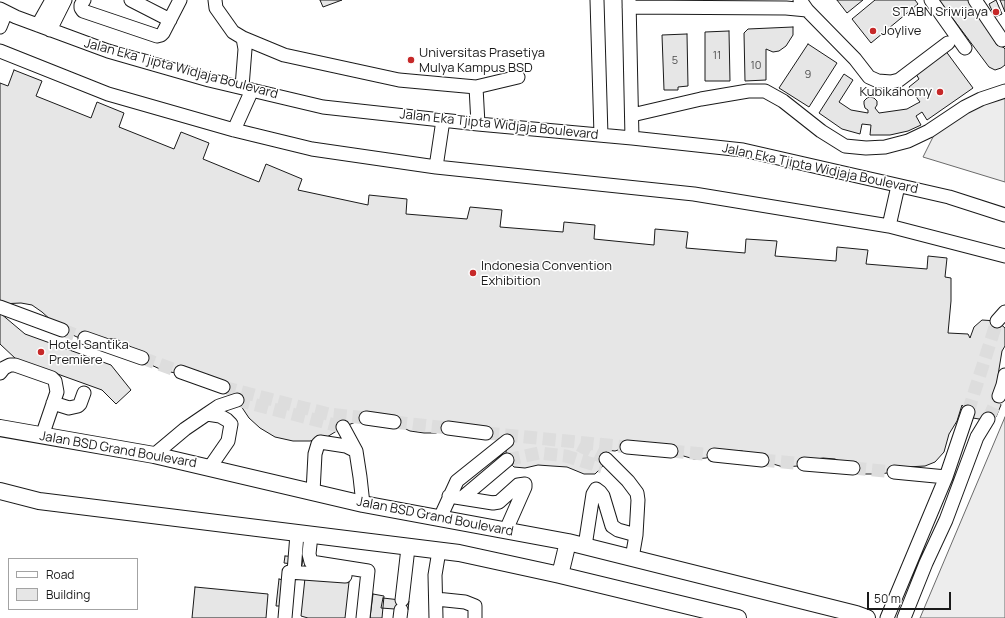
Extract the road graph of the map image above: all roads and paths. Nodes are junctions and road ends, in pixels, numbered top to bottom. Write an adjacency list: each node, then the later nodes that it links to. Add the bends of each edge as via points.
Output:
1 (52, 0): 15 (street)
2 (65, 0): 15 (street)
3 (84, 0): 13 (street, via 81,5 83,11 157,36 163,33)
4 (131, 0): 13 (street)
5 (180, 0): 13 (street)
6 (216, 0): 16 (street, via 216,8 222,18 233,32)
7 (597, 0): 29 (street)
8 (931, 0): 19 (street)
9 (975, 0): 17 (street)
10 (629, 4): 11 (street, via 786,8); 25 (street)
11 (804, 5): 18 (street, via 869,77 878,81 899,80)
12 (3, 10): 14 (street); 15 (street, Jalan Eka Tjipta Widjaja Boulevard)
13 (170, 20)
14 (0, 27)
15 (44, 27): 22 (street, Jalan Eka Tjipta Widjaja Boulevard, via 108,52)
16 (243, 38): 22 (street); 23 (street, via 284,55 400,80)
17 (1002, 40)
18 (948, 43)
19 (965, 48)
20 (0, 51): 28 (street, via 108,94)
21 (518, 77): 23 (street)
22 (247, 88): 26 (street, Jalan Eka Tjipta Widjaja Boulevard, via 323,107); 28 (street)
23 (476, 88): 27 (street)
24 (1005, 91): 25 (street, via 971,104 929,131 908,141 866,148 845,146 821,132 783,100 766,91 748,91 701,99)
25 (632, 115): 30 (street)
26 (443, 120): 27 (street, Jalan Eka Tjipta Widjaja Boulevard); 31 (street)
27 (478, 124): 29 (street, Jalan Eka Tjipta Widjaja Boulevard)
28 (234, 130): 31 (street, via 312,149)
29 (601, 135): 30 (street, Jalan Eka Tjipta Widjaja Boulevard)
30 (632, 138): 32 (street, Jalan Eka Tjipta Widjaja Boulevard, via 743,150)
31 (436, 167): 34 (street, via 694,194)
32 (898, 186): 33 (street, Jalan Eka Tjipta Widjaja Boulevard, via 949,197); 34 (street)
33 (1005, 215)
34 (889, 226): 35 (street)
35 (1005, 256)
36 (0, 307): 37 (street)
37 (62, 330)
38 (85, 338): 39 (street)
39 (142, 358)
40 (181, 372): 43 (street)
41 (0, 373): 47 (street, via 4,368 15,365 52,378 57,392)
42 (1005, 375): 45 (street)
43 (223, 387)
44 (84, 392): 47 (street, via 78,406 69,408)
45 (999, 396)
46 (237, 400): 49 (street)
47 (53, 403): 57 (street)
48 (968, 412): 60 (street)
49 (207, 414): 64 (street); 70 (street, via 220,416 231,424 228,441)
50 (366, 418): 52 (street)
51 (988, 419): 63 (street, via 977,437)
52 (394, 422)
53 (343, 427): 61 (street)
54 (0, 428): 57 (main road, Jalan BSD Grand Boulevard)
55 (448, 428): 56 (street)
56 (486, 433)
57 (42, 436): 64 (main road, Jalan BSD Grand Boulevard)
58 (507, 441): 76 (street, via 456,481)
59 (627, 447): 62 (street)
60 (956, 447): 63 (street); 73 (street)
61 (356, 451): 75 (street, via 346,446 320,442 315,454); 77 (street)
62 (671, 451)
63 (971, 454): 80 (street)
64 (154, 455): 70 (main road, Jalan BSD Grand Boulevard)
65 (714, 455): 67 (street)
66 (507, 460): 76 (street)
67 (762, 460)
68 (604, 463): 83 (street, via 628,481 637,493)
69 (804, 464): 71 (street)
70 (210, 467): 75 (main road, Jalan BSD Grand Boulevard)
71 (854, 468)
72 (894, 472): 73 (street)
73 (946, 477): 78 (street)
74 (0, 491): 82 (main road, via 38,501)
75 (313, 492): 77 (main road, Jalan BSD Grand Boulevard)
76 (455, 497): 79 (street); 81 (street, via 499,502 518,485 524,484 525,487)
77 (363, 504): 79 (main road, Jalan BSD Grand Boulevard)
78 (931, 512): 80 (street); 84 (street)
79 (440, 518): 81 (main road, Jalan BSD Grand Boulevard)
80 (946, 520): 88 (street)
81 (506, 530): 85 (main road, Jalan BSD Grand Boulevard)
82 (304, 534): 87 (main road); 91 (street); 93 (street, via 311,562 368,571)
83 (636, 535): 86 (street, via 612,526 603,496 596,489); 90 (street)
84 (919, 541): 88 (street); 102 (street)
85 (568, 542): 86 (main road, Jalan BSD Grand Boulevard); 92 (main road)
86 (585, 546): 90 (main road, Jalan BSD Grand Boulevard)
87 (408, 548): 89 (main road); 95 (street)
88 (933, 548): 103 (street)
89 (439, 551): 92 (main road); 94 (street, via 435,575)
90 (632, 558): 96 (main road, Jalan BSD Grand Boulevard)
91 (294, 572): 93 (street); 97 (street, via 289,572)
92 (560, 575): 101 (main road)
93 (367, 578): 98 (street)
94 (436, 599): 99 (street); 100 (street, via 475,606)
95 (401, 609)
96 (859, 617)
97 (285, 618)
98 (363, 618)
99 (436, 618)
100 (475, 618)
101 (738, 618)
102 (887, 618)
103 (904, 618)

